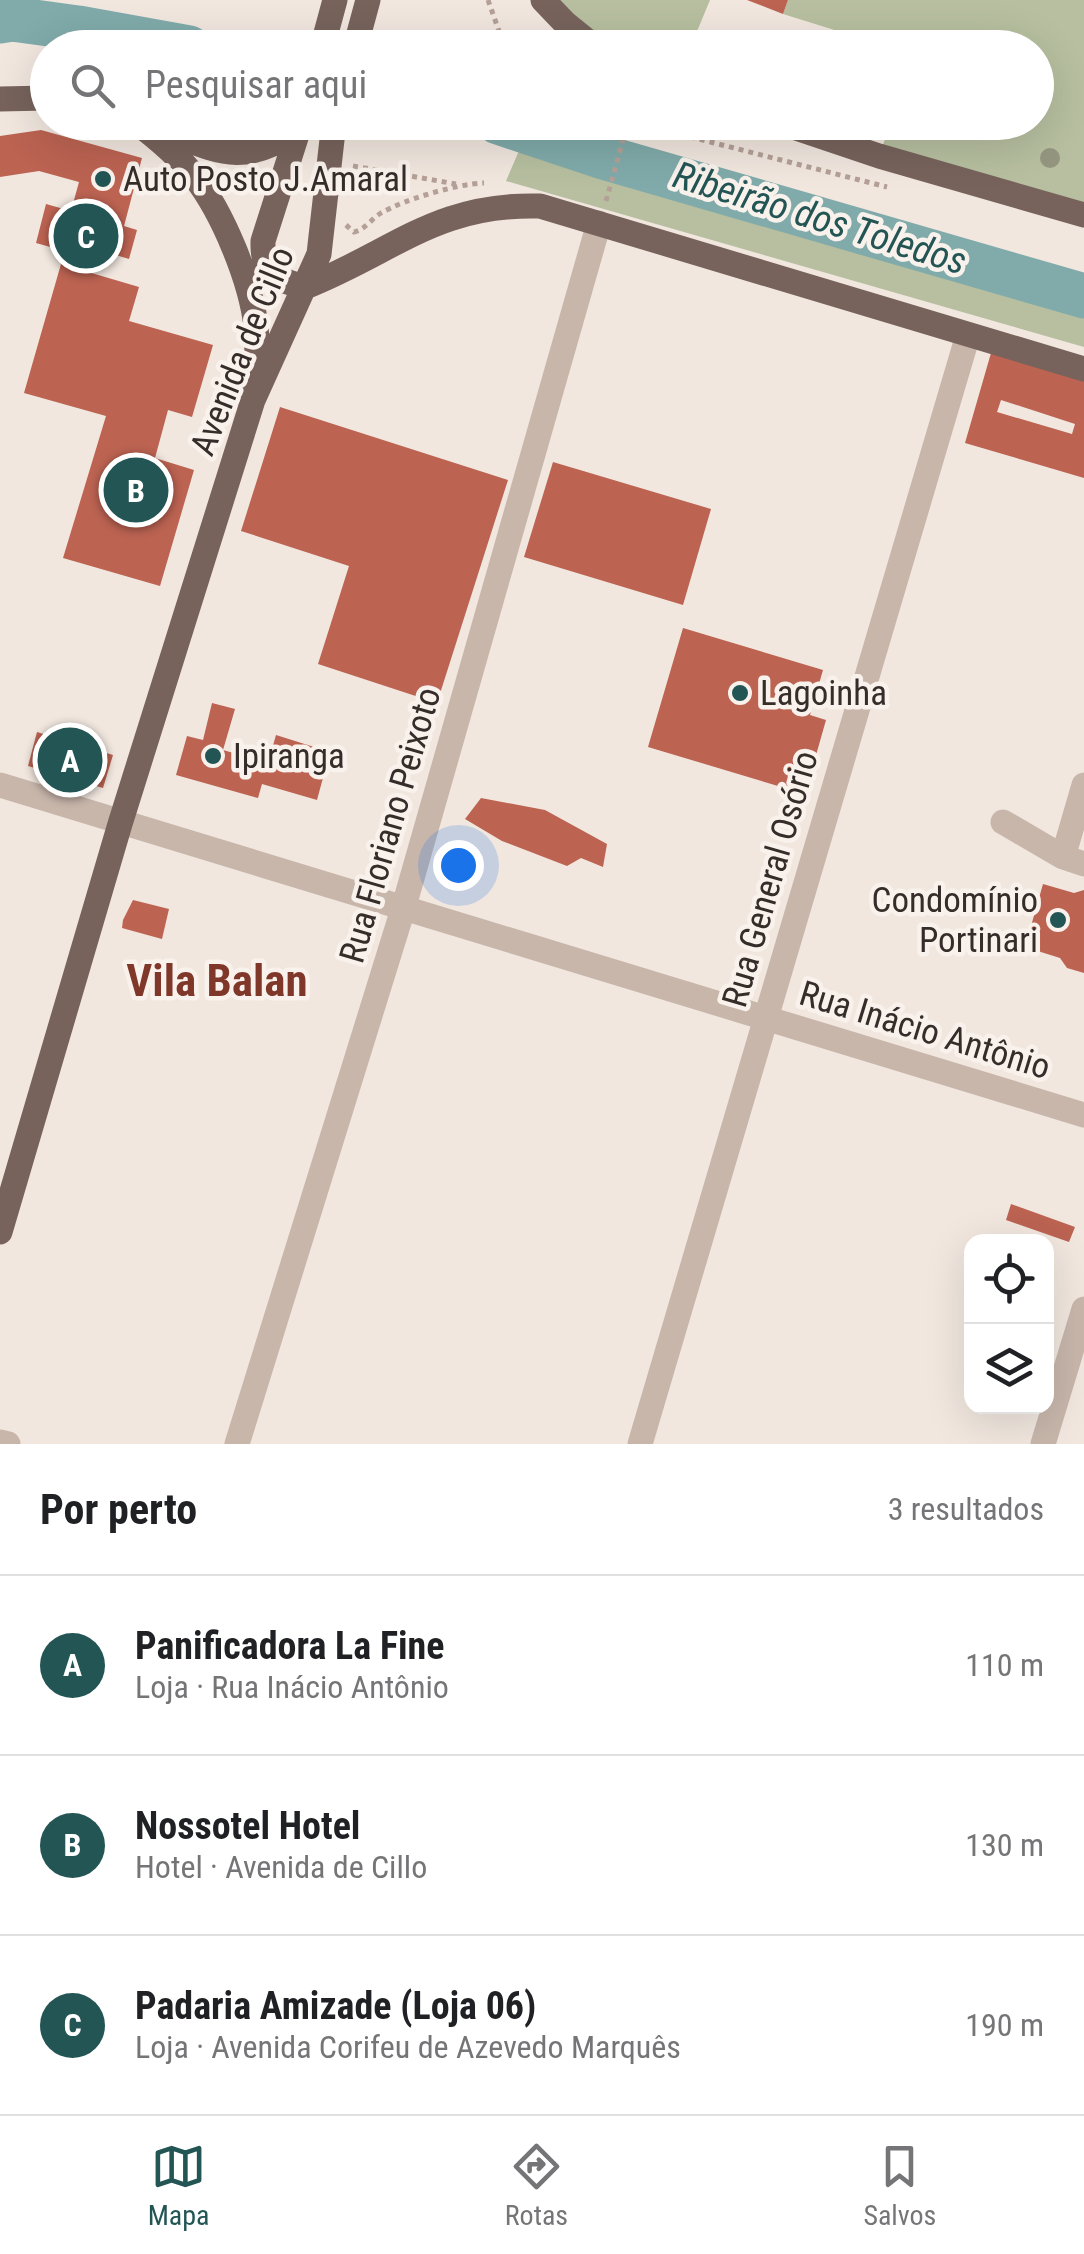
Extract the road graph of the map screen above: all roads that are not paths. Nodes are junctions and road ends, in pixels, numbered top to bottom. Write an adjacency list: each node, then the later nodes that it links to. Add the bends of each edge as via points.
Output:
1 (544, 0): 4 (main road)
2 (334, 3): 3 (main road)
3 (327, 30)
4 (573, 30)
5 (30, 98): 6 (main road)
6 (0, 99)
7 (160, 140): 18 (main road, via 195,176 244,280 256,328)
8 (196, 140): 9 (main road, via 241,154)
9 (278, 140)
10 (295, 140): 15 (main road, via 262,260 271,274)
11 (331, 140): 15 (main road, Avenida de Cillo, via 324,234)
12 (831, 140): 13 (main road)
13 (1084, 214)
14 (599, 223): 15 (main road, via 540,206 480,210 417,230); 16 (main road); 24 (street, Rua Floriano Peixoto)
15 (305, 287): 18 (main road, Avenida de Cillo)
16 (968, 334): 17 (main road); 25 (street, Rua General Osório)
17 (1084, 369)
18 (253, 400): 22 (main road, Avenida de Cillo)
19 (0, 785): 22 (street, Rua Inácio Antônio)
20 (1084, 786): 23 (street)
21 (1003, 822): 23 (street)
22 (120, 824): 24 (street, Rua Inácio Antônio); 27 (main road, Avenida de Cillo)
23 (1073, 860)
24 (404, 906): 25 (street, Rua Inácio Antônio); 31 (street, Rua Floriano Peixoto)
25 (766, 1018): 26 (street, Rua Inácio Antônio); 32 (street, Rua General Osório)
26 (1084, 1115)
27 (0, 1232)
28 (1084, 1308): 33 (street)
29 (0, 1442): 30 (street)
30 (8, 1444)
31 (237, 1444)
32 (640, 1444)
33 (1043, 1444)

